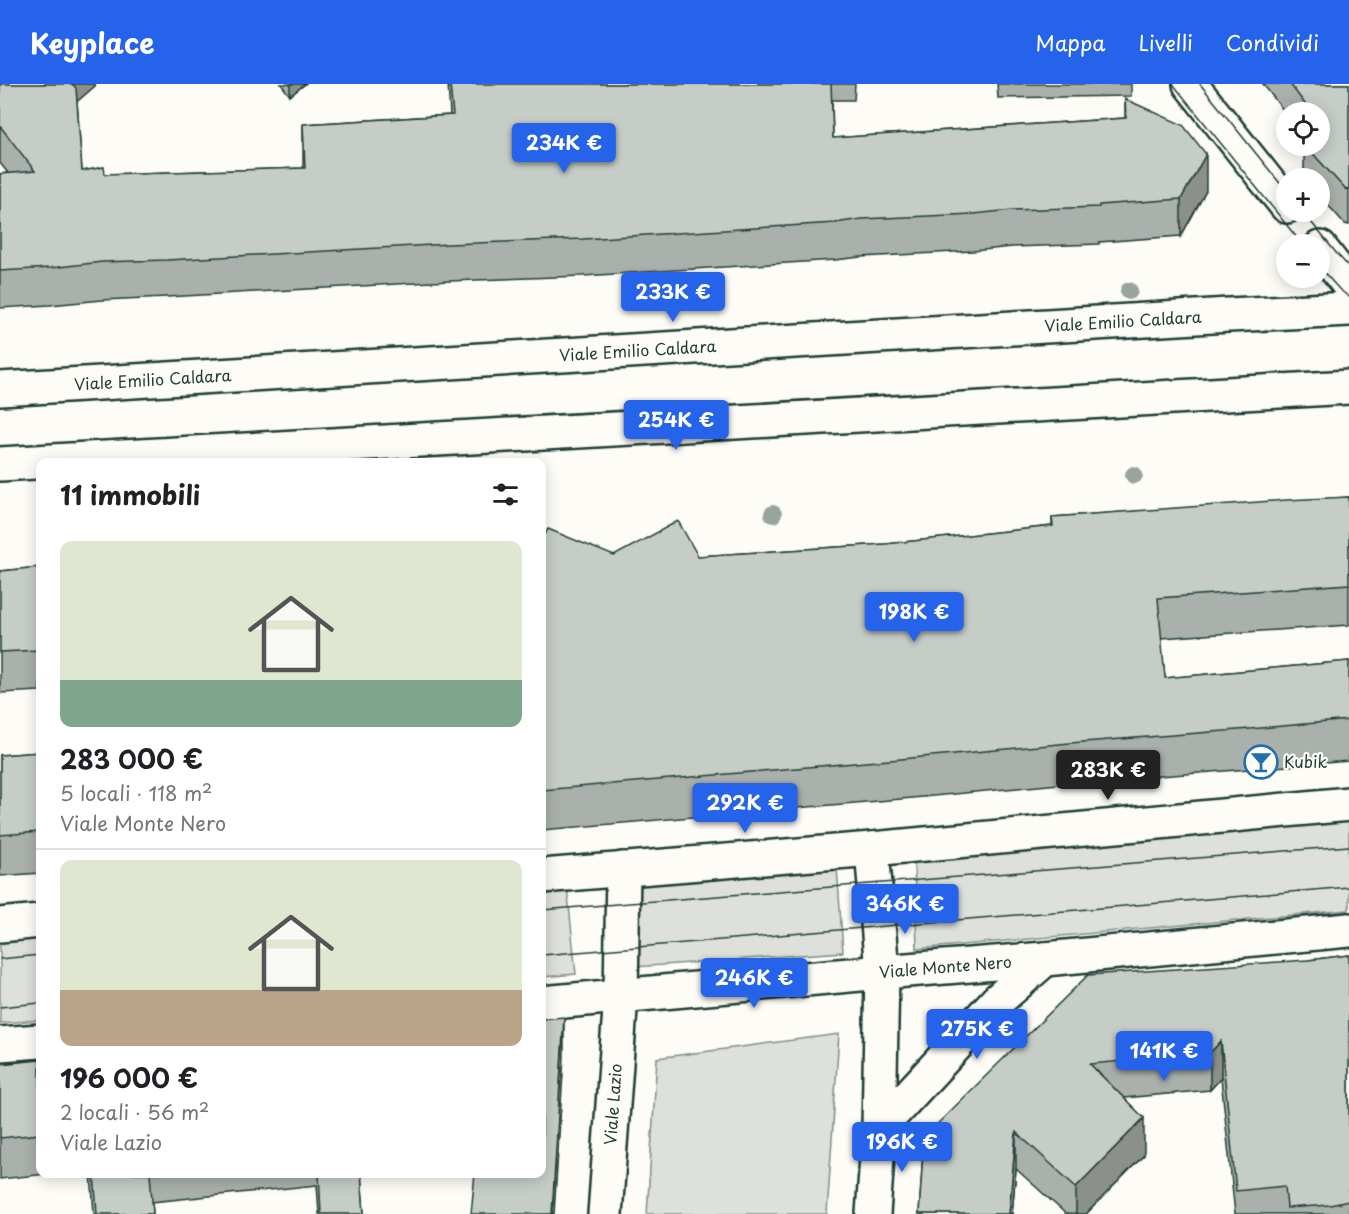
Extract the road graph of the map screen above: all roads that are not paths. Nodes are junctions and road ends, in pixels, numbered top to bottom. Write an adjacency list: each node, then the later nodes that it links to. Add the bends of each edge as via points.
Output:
1 (1190, 84): 2 (street)
2 (1276, 192)
3 (1299, 222): 4 (street)
4 (1309, 234)
5 (1330, 260): 6 (street)
6 (1349, 285)
7 (1349, 309): 9 (street, Viale Emilio Caldara)
8 (1349, 387): 10 (street)
9 (0, 389)
10 (105, 458)
11 (36, 462): 12 (street)
12 (0, 464)
13 (1349, 804): 14 (street)
14 (872, 849): 15 (street); 21 (street)
15 (623, 869): 16 (street); 22 (street, Viale Lazio)
16 (546, 876)
17 (36, 921): 18 (street)
18 (0, 925)
19 (1349, 930): 20 (street, Viale Monte Nero)
20 (1045, 959): 21 (street, Viale Monte Nero); 26 (street, via 997,1001)
21 (882, 972): 22 (street, Viale Monte Nero); 26 (street)
22 (621, 996): 23 (street, Viale Monte Nero); 27 (street, Viale Lazio)
23 (546, 1003)
24 (36, 1041): 25 (street)
25 (0, 1044)
26 (879, 1128): 28 (street)
27 (605, 1214)
28 (873, 1214)

